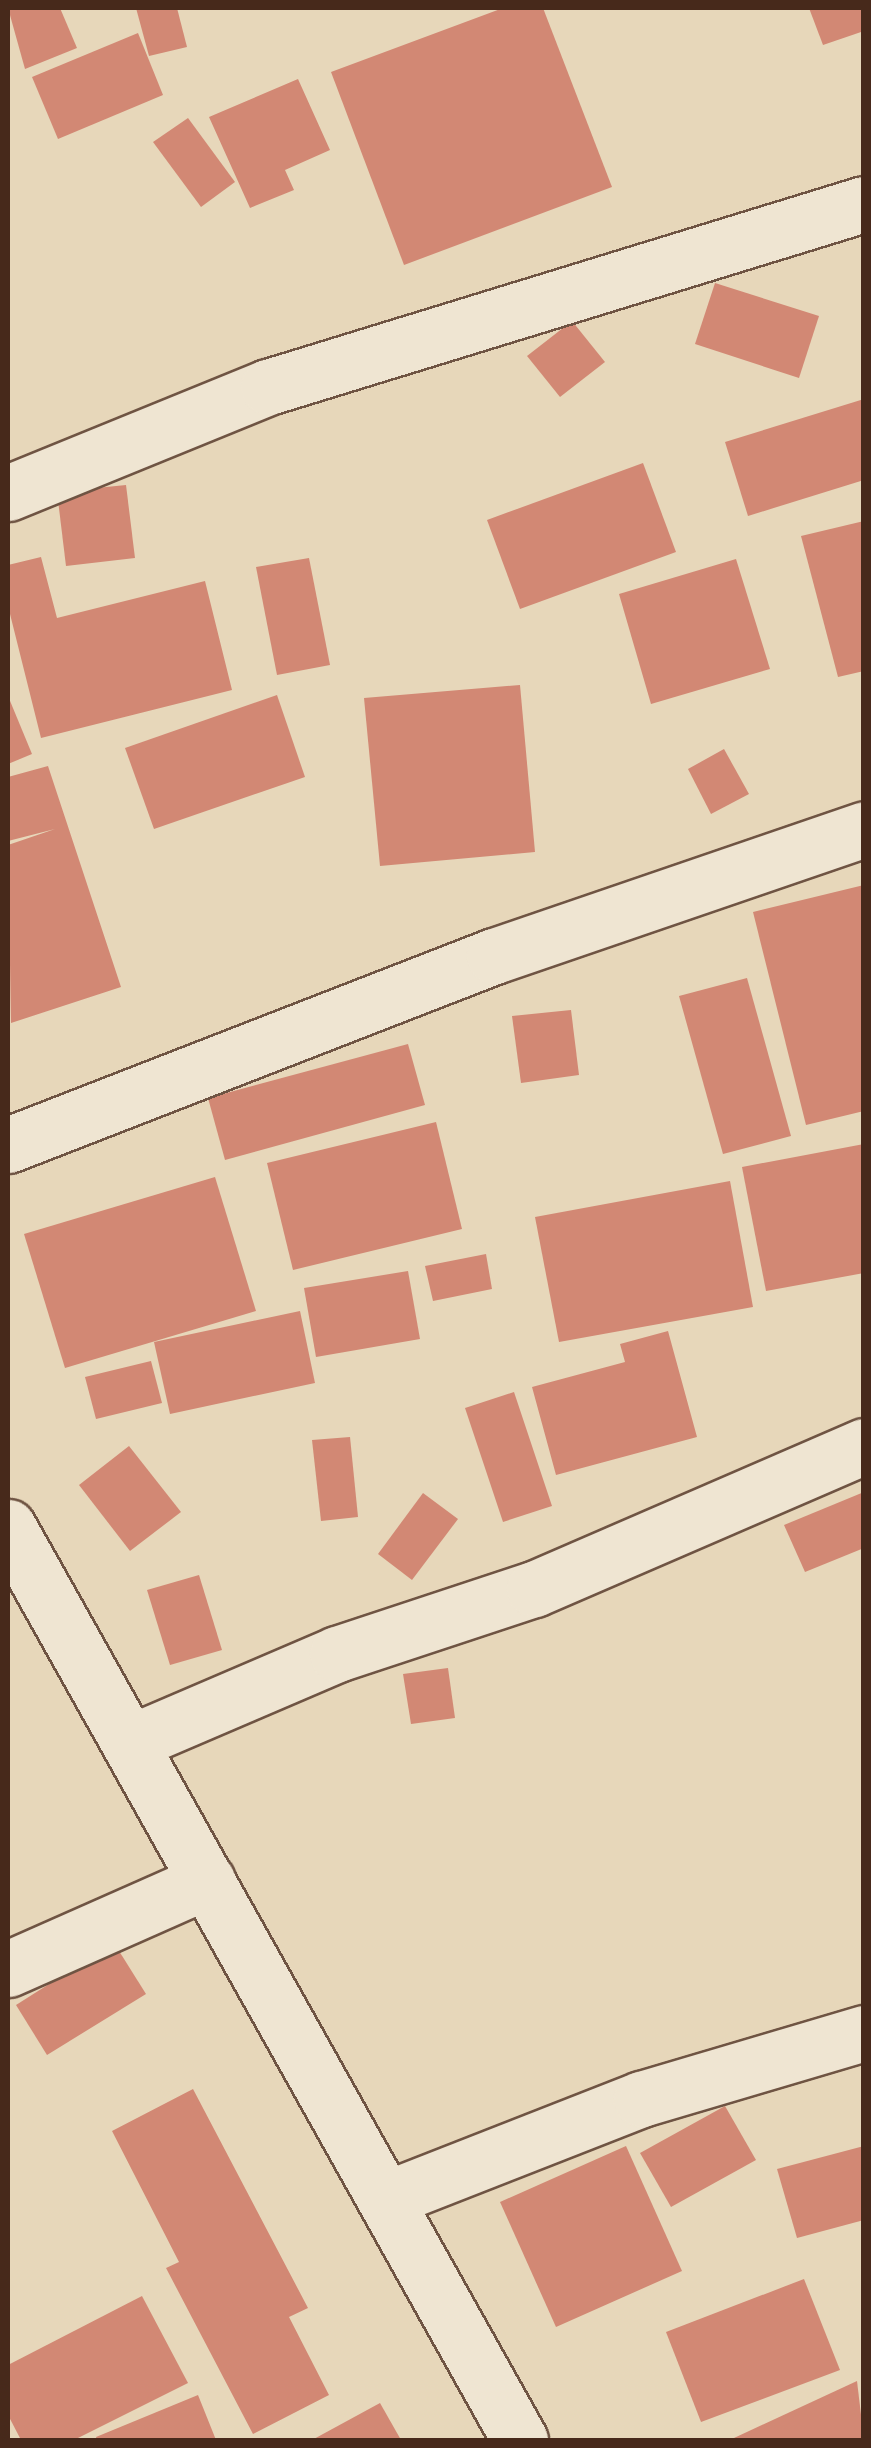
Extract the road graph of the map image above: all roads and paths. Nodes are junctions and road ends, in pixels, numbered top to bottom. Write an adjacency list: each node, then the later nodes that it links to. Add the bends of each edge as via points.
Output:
1 (864, 204): 2 (street, via 268,387)
2 (8, 493)
3 (864, 829): 4 (street, via 494,956)
4 (8, 1145)
5 (864, 1446): 7 (street, via 534,1589 337,1654)
6 (8, 1528): 7 (street)
7 (132, 1742): 8 (street)
8 (207, 1881): 9 (street); 11 (street)
9 (8, 1969)
10 (864, 2034): 11 (street, via 641,2099)
11 (391, 2197): 12 (street)
12 (520, 2440)

